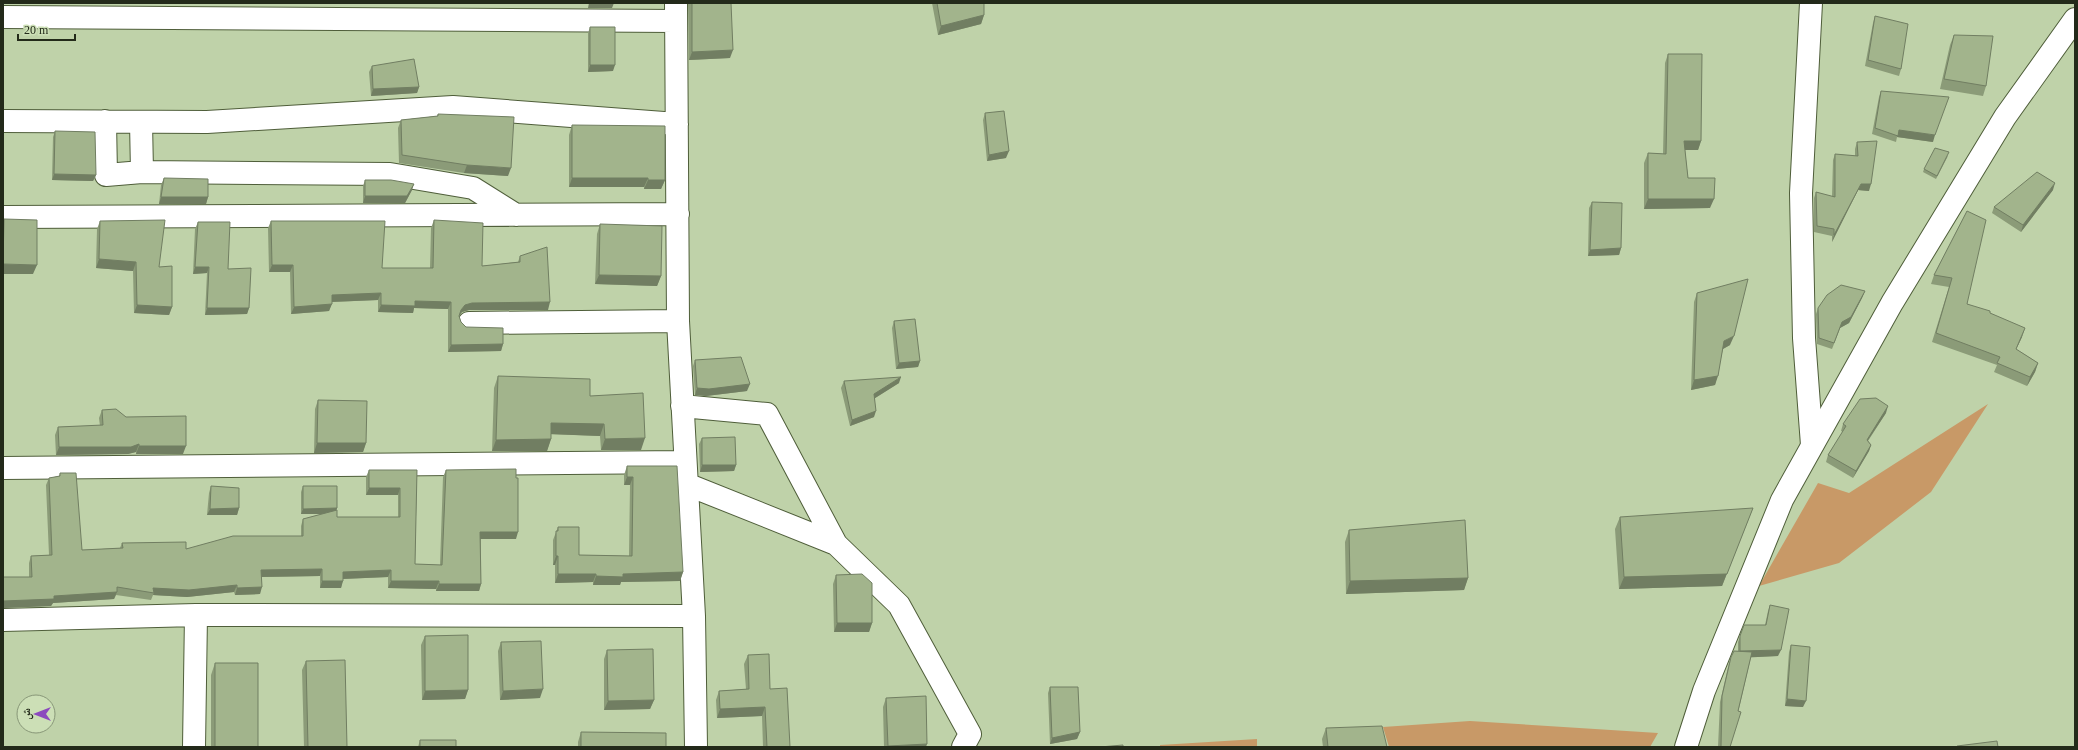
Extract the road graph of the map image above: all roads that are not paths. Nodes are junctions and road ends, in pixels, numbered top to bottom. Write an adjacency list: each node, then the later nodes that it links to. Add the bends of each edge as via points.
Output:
1 (263, 3): 5 (street)
2 (1811, 3): 18 (street, via 1801,193 1804,338)
3 (676, 12): 5 (street); 10 (street)
4 (3, 17): 5 (street)
5 (282, 18)
6 (2075, 19): 18 (street, via 2005,116 1892,303)
7 (3, 121): 8 (street)
8 (105, 121): 9 (street); 11 (street, via 106,175)
9 (141, 122): 10 (street, via 207,122 453,107); 11 (street)
10 (677, 124): 12 (street)
11 (142, 172): 13 (street, via 390,174 473,188)
12 (678, 214): 13 (street); 15 (street)
13 (516, 215): 14 (street)
14 (3, 217)
15 (678, 321): 16 (street); 17 (street)
16 (469, 323)
17 (682, 406): 19 (street); 22 (street, via 767,414)
18 (1812, 445): 29 (street, via 1782,500 1704,691)
19 (685, 462): 20 (street); 21 (street)
20 (3, 468)
21 (686, 484): 22 (street); 24 (street)
22 (836, 544): 28 (street, via 899,605 970,734)
23 (196, 615): 24 (street); 25 (street); 26 (street)
24 (694, 616): 27 (street)
25 (3, 620)
26 (194, 747)
27 (696, 747)
28 (963, 747)
29 (1686, 747)

